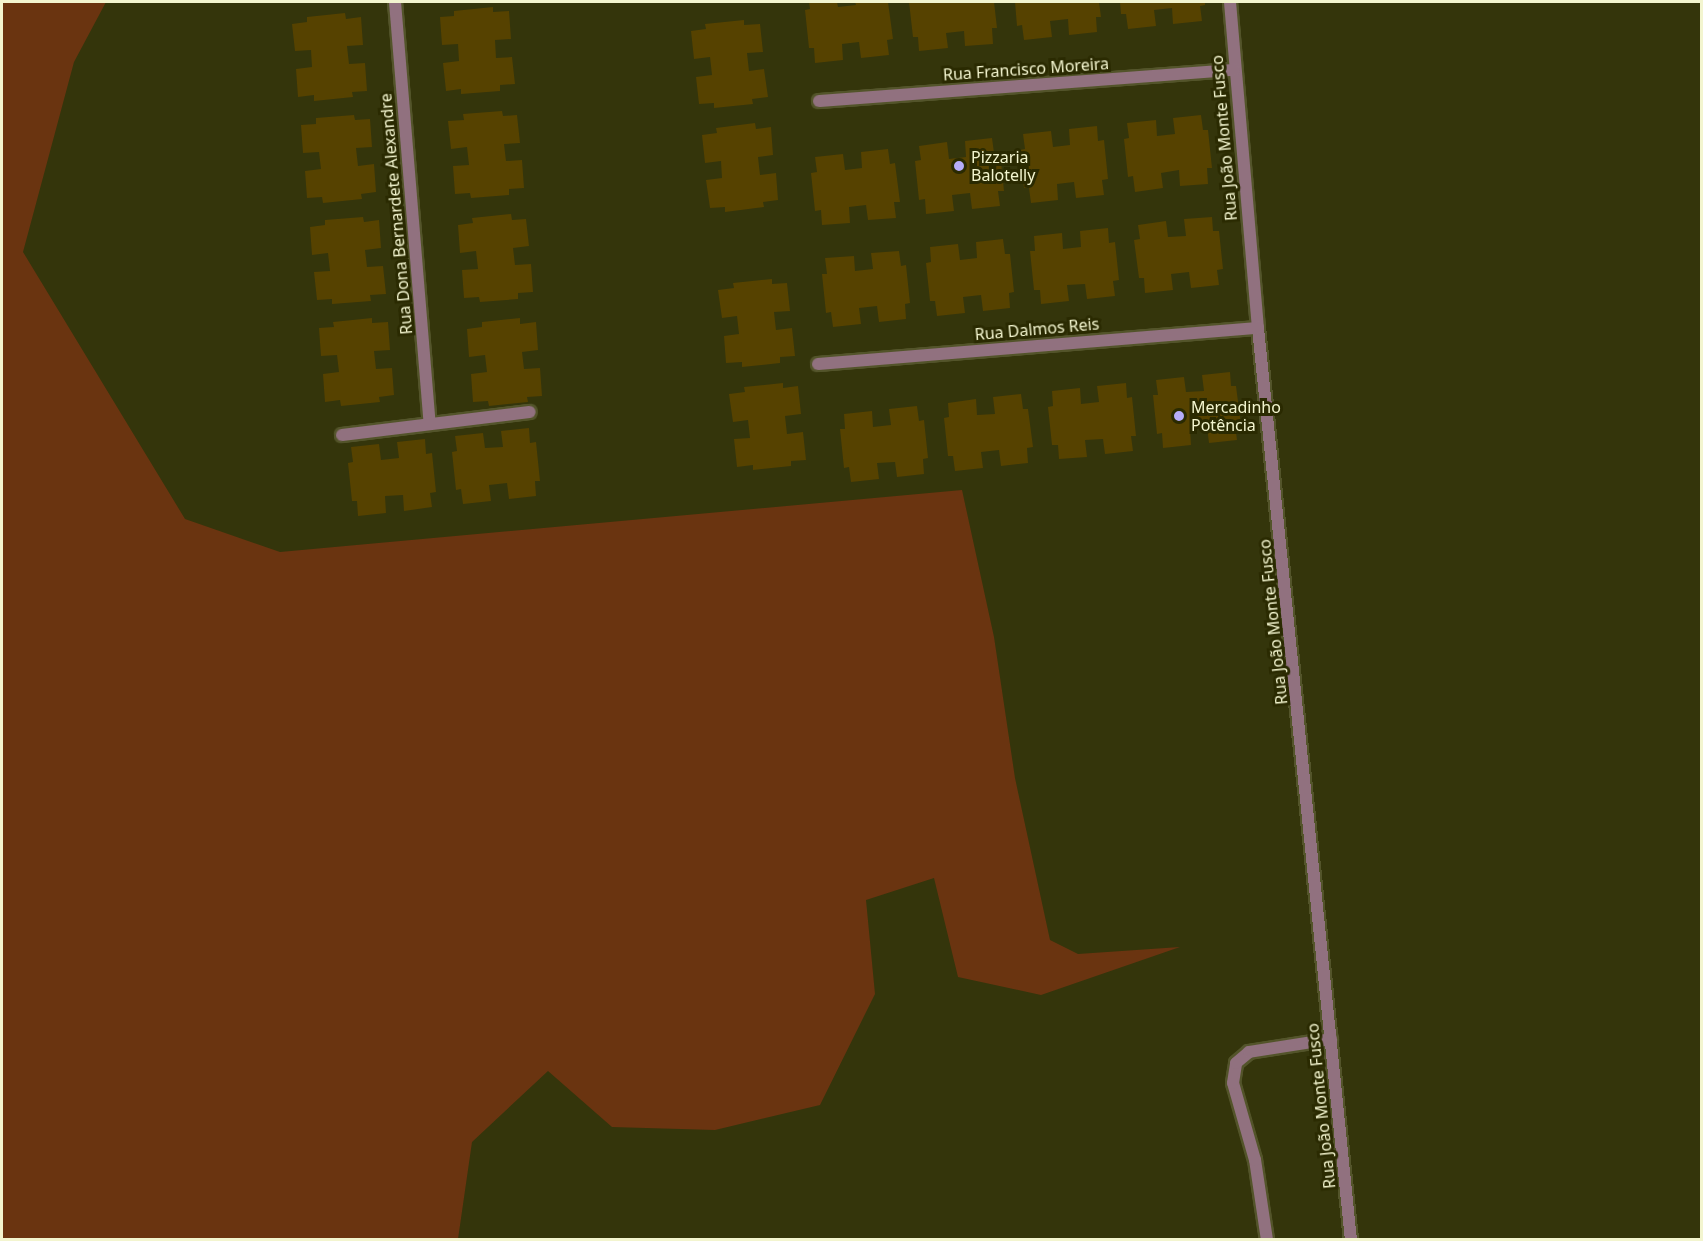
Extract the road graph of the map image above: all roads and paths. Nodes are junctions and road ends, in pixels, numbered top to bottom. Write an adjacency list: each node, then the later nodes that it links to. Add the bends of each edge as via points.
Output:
1 (395, 2): 8 (street, Rua Dona Bernardete Alexandre)
2 (1230, 2): 3 (street, Rua João Monte Fusco)
3 (1234, 70): 4 (street, Rua Francisco Moreira); 5 (street, Rua João Monte Fusco)
4 (819, 101)
5 (1258, 328): 6 (street, Rua Dalmos Reis); 10 (street, Rua João Monte Fusco)
6 (819, 364)
7 (530, 412): 8 (street)
8 (430, 424): 9 (street)
9 (342, 435)
10 (1331, 1039): 11 (street, via 1249,1052 1236,1063 1233,1083 1255,1160); 12 (street, Rua João Monte Fusco)
11 (1267, 1239)
12 (1351, 1239)

